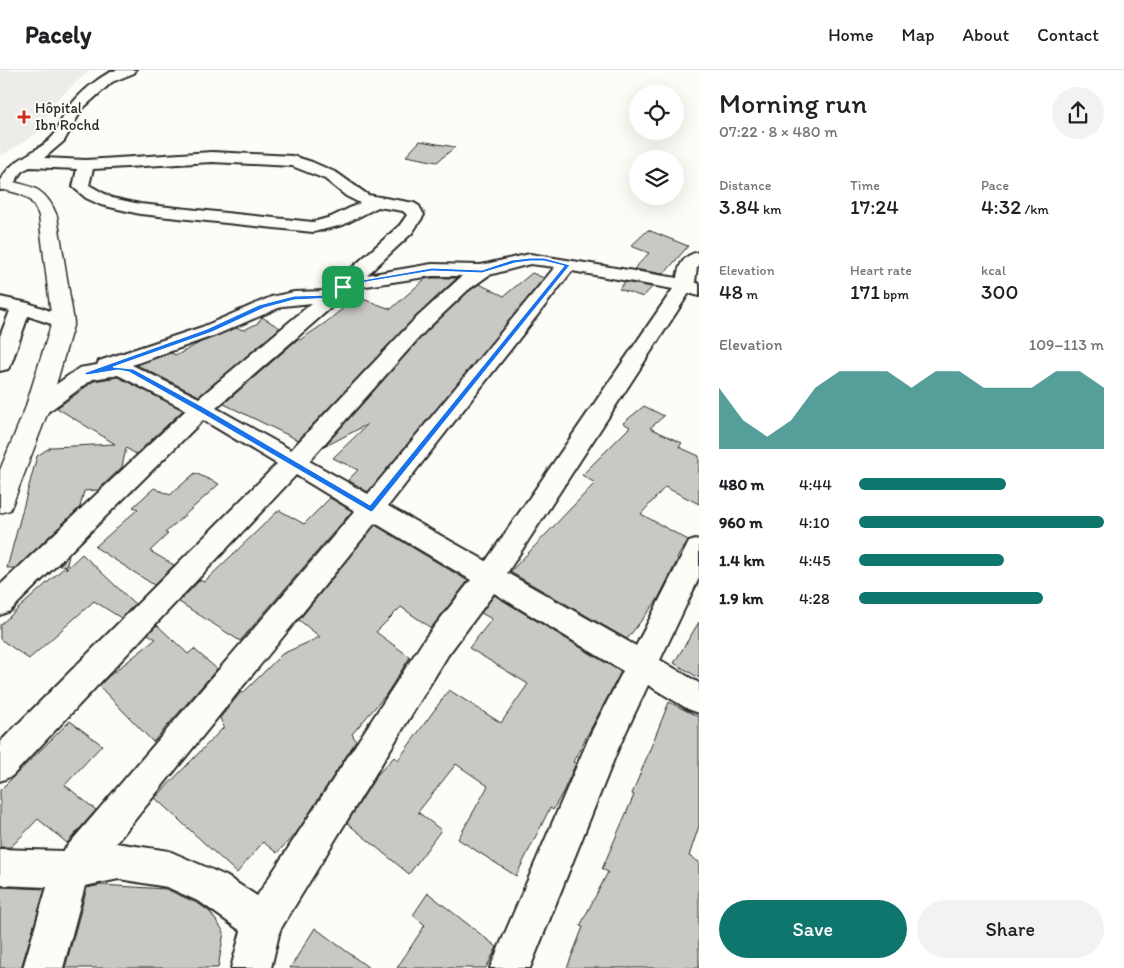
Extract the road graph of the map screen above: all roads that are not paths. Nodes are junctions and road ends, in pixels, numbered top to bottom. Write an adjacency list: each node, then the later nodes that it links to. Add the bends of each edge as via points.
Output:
1 (130, 70): 2 (street, via 107,79 76,107 59,138)
2 (28, 162): 3 (street); 4 (street, via 17,168)
3 (86, 165): 5 (street, via 203,157 293,160 331,176 357,197); 5 (street, via 81,187 86,192 151,210 313,227 342,220)
4 (2, 185): 13 (street, via 26,189 44,204)
5 (374, 202): 10 (street, via 408,207 416,216)
6 (699, 257): 9 (street, via 688,265)
7 (567, 265): 8 (street, via 530,259); 9 (street); 20 (street)
8 (482, 272): 10 (street, via 432,270 353,283); 18 (street, via 461,286 419,326)
9 (692, 288): 22 (street)
10 (337, 292): 15 (street, via 278,301 209,331); 17 (street)
11 (0, 303): 12 (street)
12 (21, 307): 13 (street); 14 (street)
13 (63, 322): 16 (street)
14 (0, 364)
15 (87, 373): 16 (street); 17 (street, via 118,368 131,371)
16 (37, 409): 19 (street)
17 (201, 409): 18 (street); 23 (street)
18 (293, 463): 20 (street); 26 (street)
19 (0, 503)
20 (371, 509): 22 (street); 28 (street)
21 (699, 549): 24 (street)
22 (490, 577): 24 (street); 29 (street, via 437,646)
23 (0, 603)
24 (642, 666): 25 (street); 32 (street, via 603,744)
25 (699, 699)
26 (0, 764)
27 (0, 867): 28 (street)
28 (71, 870): 29 (street, via 119,861 169,869 214,889); 30 (street)
29 (262, 923): 31 (street)
30 (43, 968)
31 (251, 968)
32 (510, 968)

